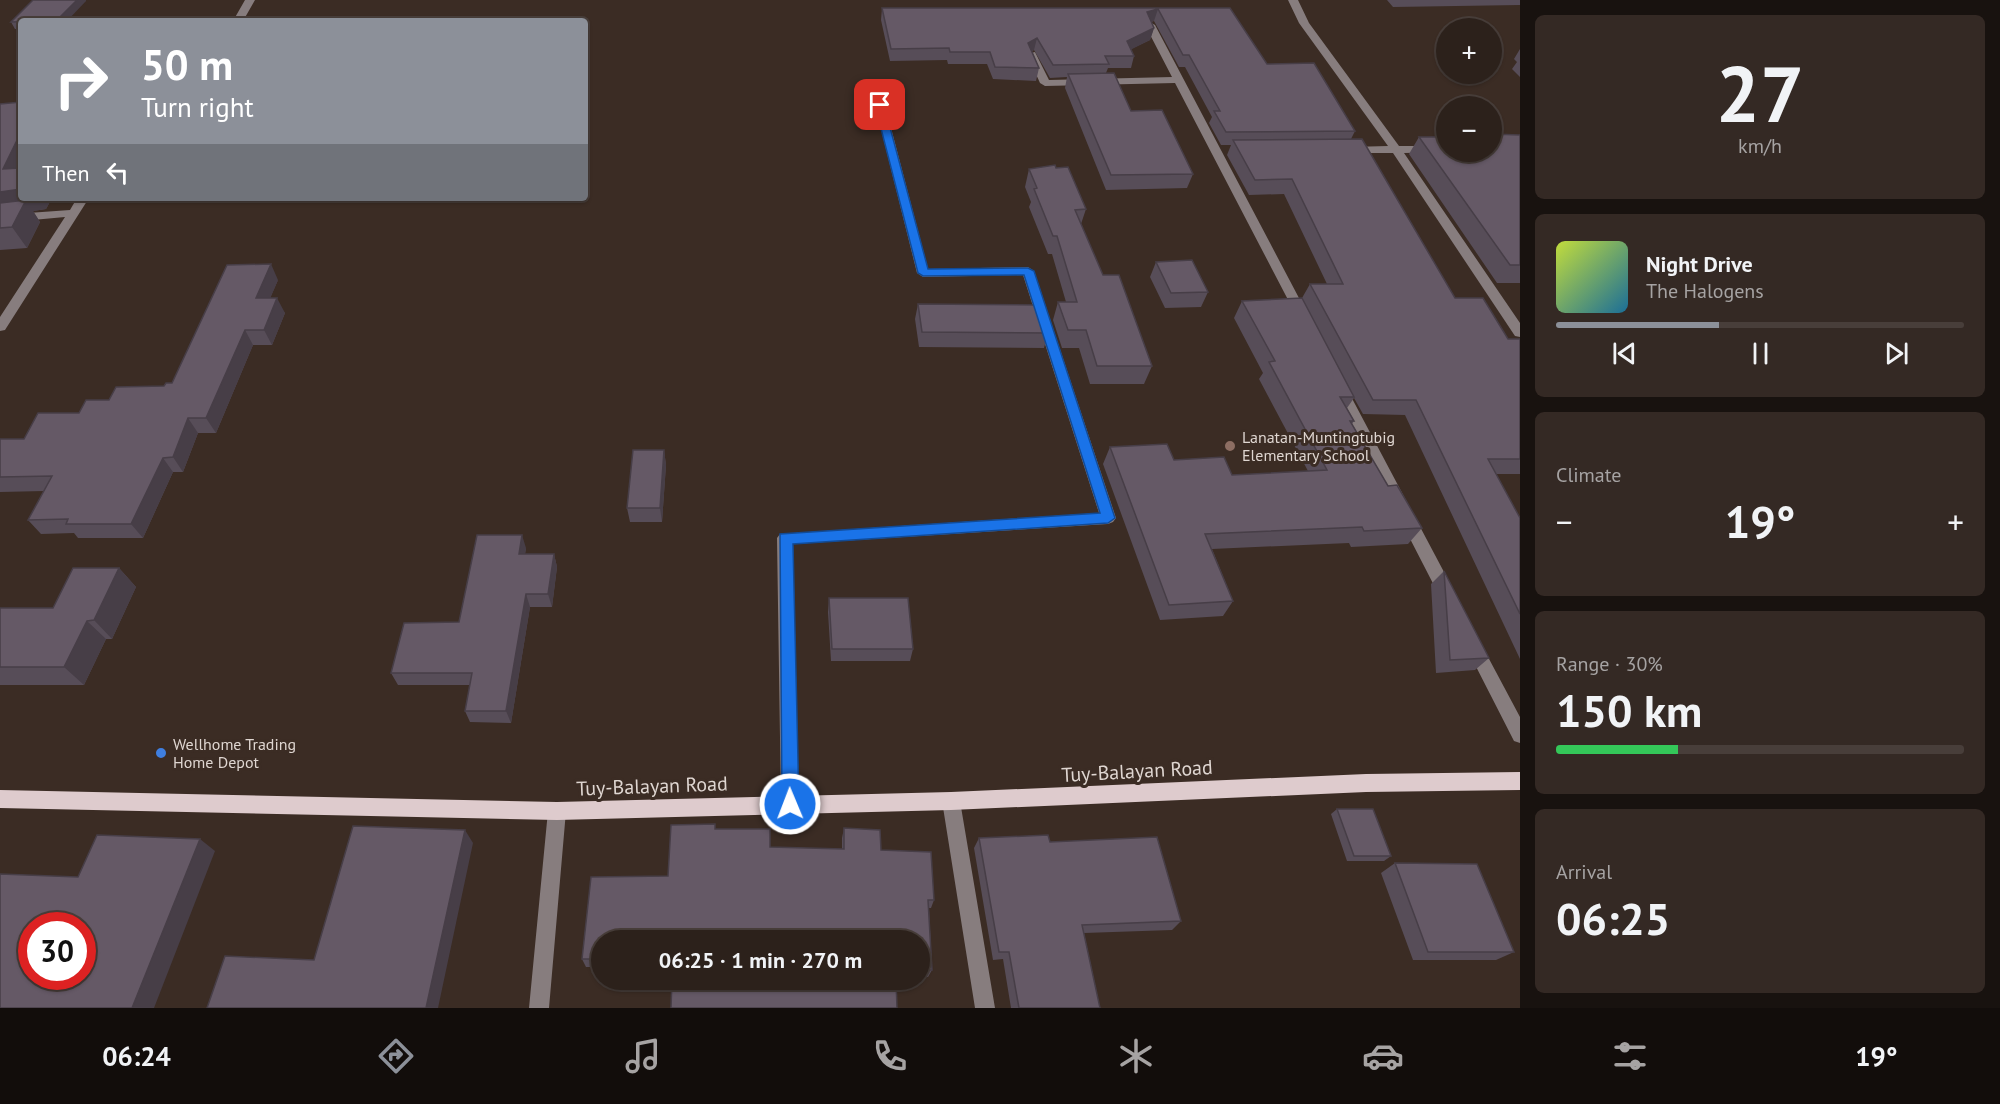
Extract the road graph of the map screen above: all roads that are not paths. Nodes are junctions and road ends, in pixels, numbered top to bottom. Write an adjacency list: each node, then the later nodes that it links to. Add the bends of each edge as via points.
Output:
1 (250, 0): 3 (street)
2 (1293, 0): 10 (street, via 1304,23)
3 (240, 18)
4 (1150, 25): 6 (street)
5 (1032, 54): 6 (street, via 1045,82)
6 (1178, 80): 15 (street, via 1221,150)
7 (880, 105): 24 (street, via 923,273 1028,271 1108,518 785,538)
8 (1436, 149): 10 (street)
9 (1340, 150): 10 (street)
10 (1397, 150): 16 (street)
11 (81, 201): 12 (street)
12 (74, 213): 13 (street); 14 (street)
13 (0, 219)
14 (0, 327)
15 (1310, 331)
16 (1520, 333)
17 (1332, 373): 18 (street)
18 (1454, 607)
19 (1470, 639): 20 (street)
20 (1520, 735)
21 (1520, 781): 23 (main road, Tuy-Balayan Road, via 1366,783)
22 (0, 799): 25 (main road, Tuy-Balayan Road)
23 (951, 801): 24 (main road, Tuy-Balayan Road); 27 (street)
24 (790, 804): 25 (main road, Tuy-Balayan Road)
25 (556, 811): 26 (street)
26 (539, 1008)
27 (985, 1008)

